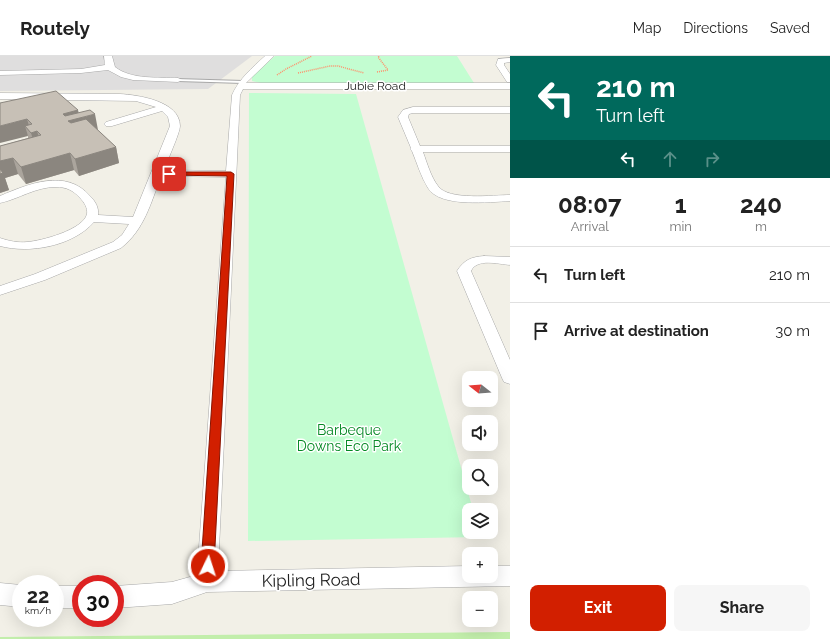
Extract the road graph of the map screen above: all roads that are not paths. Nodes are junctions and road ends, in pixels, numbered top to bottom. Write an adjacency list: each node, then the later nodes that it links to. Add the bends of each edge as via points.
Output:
1 (108, 56): 4 (street)
2 (270, 56): 8 (street)
3 (510, 60): 7 (street, via 501,61 500,65)
4 (111, 67): 5 (street, via 80,71); 6 (street, via 122,74 134,77)
5 (0, 73)
6 (178, 80): 8 (lane)
7 (510, 80)
8 (241, 84): 9 (street, Jubie Road); 17 (street, via 236,95)
9 (510, 86)
10 (0, 96): 11 (street, via 130,98 151,102)
11 (164, 108): 13 (street); 16 (street, via 171,114 175,126)
12 (510, 110): 14 (street, via 408,111 402,117)
13 (109, 124)
14 (415, 149): 15 (street); 18 (street, via 433,188 442,195 453,198)
15 (510, 149)
16 (158, 173): 17 (street); 21 (street)
17 (231, 174): 27 (street)
18 (510, 198)
19 (0, 200): 20 (street, via 42,186 66,184 75,187 90,202 93,210)
20 (91, 218): 21 (street); 22 (street, via 76,230 50,241 22,246)
21 (138, 220): 24 (street, via 126,238 117,245)
22 (0, 242)
23 (510, 261): 25 (street, via 474,260 467,264 464,271)
24 (0, 291)
25 (510, 378)
26 (510, 576): 27 (street, Kipling Road)
27 (207, 582): 30 (street, Kipling Road, via 172,593)
28 (0, 594): 29 (street)
29 (12, 595)
30 (124, 597)

